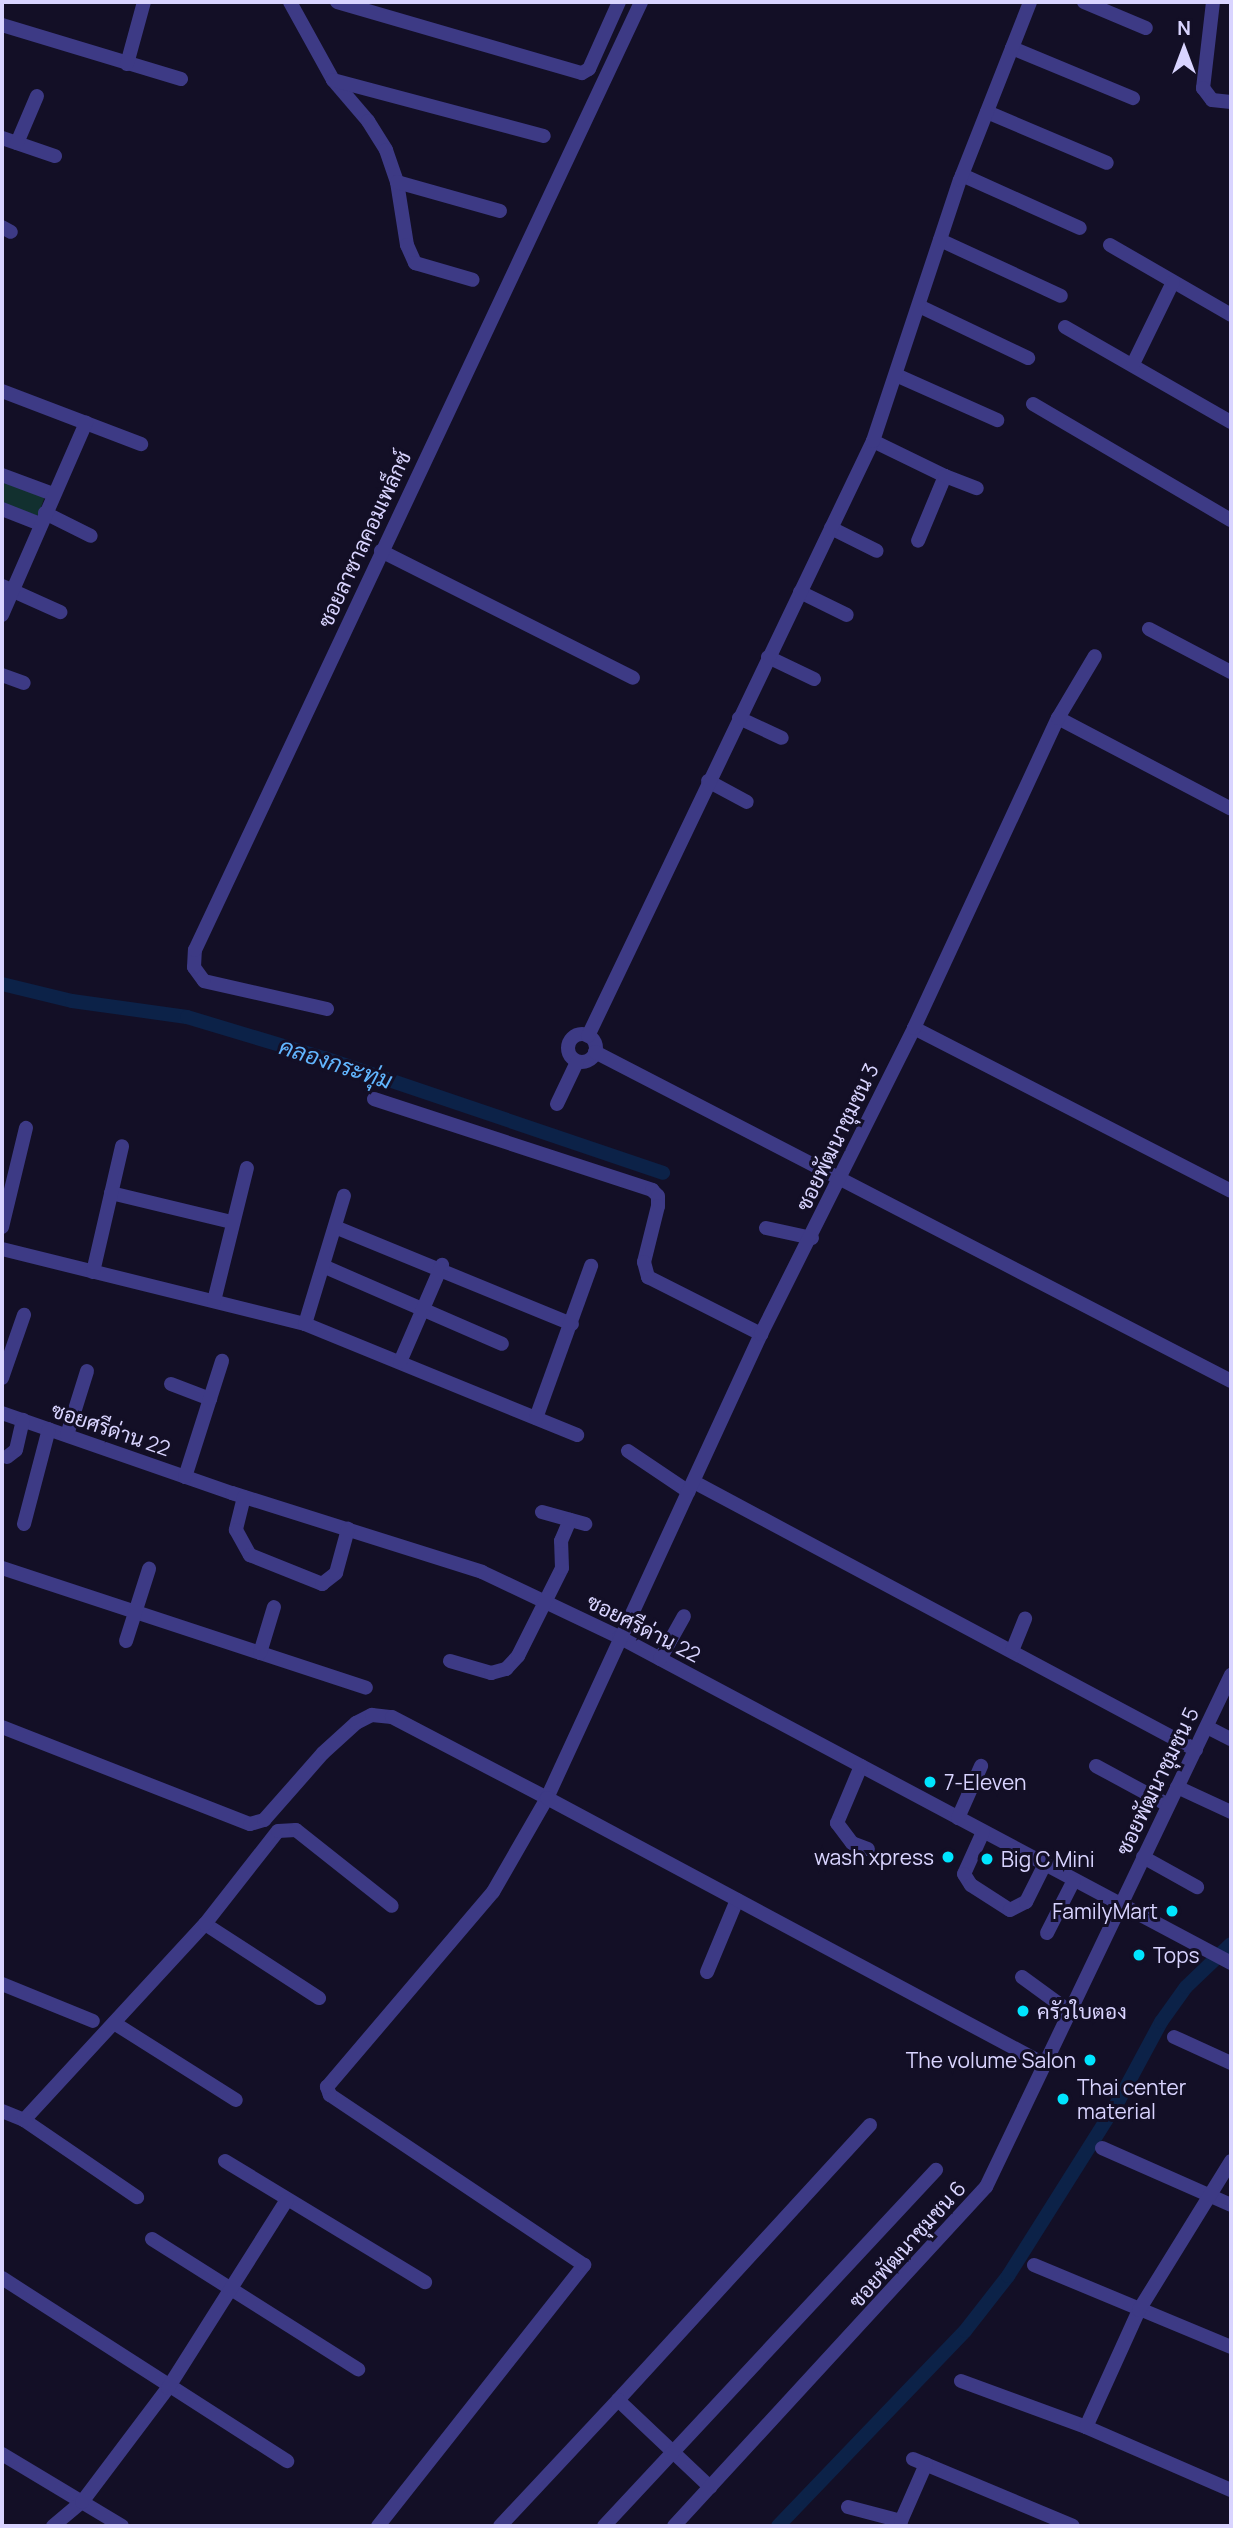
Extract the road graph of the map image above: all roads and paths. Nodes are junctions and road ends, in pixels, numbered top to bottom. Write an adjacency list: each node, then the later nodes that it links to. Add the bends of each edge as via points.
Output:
1 (144, 2): 12 (street)
2 (290, 2): 14 (street)
3 (337, 2): 4 (street, via 582,74 589,69)
4 (619, 2)
5 (641, 2): 55 (street, ซอยลาซาลคอมเพล็กซ์)
6 (1030, 2): 11 (street)
7 (1084, 2): 10 (street)
8 (1213, 2): 17 (street, via 1203,88 1212,100)
9 (2, 25): 12 (street)
10 (1146, 28)
11 (1012, 48): 16 (street); 18 (street)
12 (127, 64): 13 (street)
13 (181, 79)
14 (332, 80): 19 (street); 24 (street, via 379,136)
15 (37, 96): 20 (street)
16 (1133, 98)
17 (1231, 102)
18 (987, 112): 22 (street); 23 (street)
19 (544, 136)
20 (7, 143): 21 (street)
21 (55, 156)
22 (1107, 163)
23 (962, 175): 26 (street); 27 (street)
24 (397, 182): 25 (street); 29 (street, via 407,245 415,263)
25 (500, 211)
26 (1080, 228)
27 (940, 240): 31 (street); 32 (street)
28 (1110, 245): 30 (street)
29 (473, 280)
30 (1173, 282): 33 (street); 36 (street)
31 (1061, 296)
32 (919, 306): 35 (street); 37 (street)
33 (1231, 315)
34 (1065, 327): 36 (street)
35 (1028, 358)
36 (1133, 363): 41 (street)
37 (896, 375): 40 (street); 43 (street)
38 (2, 391): 42 (street)
39 (1033, 404): 51 (street)
40 (997, 420)
41 (1231, 422)
42 (86, 423): 44 (street); 48 (street)
43 (873, 441): 46 (street); 52 (street)
44 (141, 444)
45 (2, 474): 48 (street)
46 (945, 476): 47 (street); 54 (street)
47 (976, 488)
48 (53, 494): 50 (street)
49 (2, 509): 50 (street)
50 (43, 519): 53 (street); 57 (street)
51 (1231, 520)
52 (831, 528): 56 (street); 58 (street)
53 (91, 537)
54 (918, 541)
55 (381, 551): 67 (street); 76 (street, ซอยลาซาลคอมเพล็กซ์, via 195,950 194,967 204,981)
56 (877, 551)
57 (7, 588): 59 (street); 60 (street)
58 (800, 592): 61 (street); 64 (street)
59 (60, 612)
60 (2, 615)
61 (847, 615)
62 (1149, 629): 65 (street)
63 (1095, 656): 71 (street, ซอยพัฒนาชุมชน 3)
64 (768, 657): 68 (street); 70 (street)
65 (1231, 673)
66 (2, 675): 69 (street)
67 (633, 678)
68 (814, 679)
69 (24, 683)
70 (739, 718): 72 (street); 73 (street)
71 (1058, 718): 75 (street); 77 (street, ซอยพัฒนาชุมชน 3)
72 (782, 738)
73 (708, 781): 74 (street); 78 (street)
74 (747, 802)
75 (1231, 808)
76 (327, 1009)
77 (914, 1028): 86 (street, ซอยพัฒนาชุมชน 3); 87 (street)
78 (588, 1036): 79 (street); 80 (street, via 575,1036 569,1043 570,1056)
79 (595, 1052): 80 (street, via 586,1062); 86 (street)
80 (577, 1062): 82 (street)
81 (374, 1099): 105 (street, via 652,1190 658,1196 658,1206 644,1262 648,1277)
82 (556, 1104)
83 (26, 1128): 91 (street)
84 (122, 1146): 88 (street)
85 (247, 1168): 90 (street)
86 (840, 1178): 94 (street, ซอยพัฒนาชุมชน 3); 111 (street)
87 (1231, 1191)
88 (111, 1193): 90 (street); 99 (street)
89 (344, 1196): 92 (street)
90 (232, 1222): 100 (street)
91 (2, 1227)
92 (335, 1227): 96 (street); 98 (street)
93 (766, 1228): 94 (street)
94 (811, 1238): 105 (street, ซอยพัฒนาชุมชน 3)
95 (2, 1249): 99 (street)
96 (323, 1266): 101 (street); 103 (street)
97 (591, 1266): 104 (street)
98 (440, 1268): 101 (street); 104 (street)
99 (93, 1272): 100 (street)
100 (214, 1301): 103 (street)
101 (422, 1309): 106 (street); 108 (street)
102 (24, 1315): 110 (street)
103 (305, 1324): 108 (street)
104 (572, 1324): 115 (street)
105 (761, 1335): 123 (street, ซอยพัฒนาชุมชน 3)
106 (502, 1344)
107 (222, 1361): 113 (street)
108 (400, 1362): 115 (street)
109 (87, 1371): 118 (street)
110 (2, 1378)
111 (1231, 1381)
112 (171, 1384): 113 (street)
113 (210, 1399): 122 (street)
114 (2, 1413): 116 (street, ซอยศรีด่าน 22)
115 (536, 1418): 119 (street)
116 (23, 1420): 117 (street, ซอยศรีด่าน 22); 121 (street, via 16,1450)
117 (49, 1429): 118 (street, ซอยศรีด่าน 22); 126 (street)
118 (67, 1435): 122 (street, ซอยศรีด่าน 22)
119 (577, 1435)
120 (628, 1451): 123 (street)
121 (7, 1457)
122 (185, 1477): 124 (street, ซอยศรีด่าน 22)
123 (692, 1487): 135 (street, ซอยพัฒนาชุมชน 3); 137 (street)
124 (244, 1497): 127 (street, ซอยศรีด่าน 22); 127 (street, via 236,1530 250,1555 322,1584 336,1573)
125 (542, 1512): 130 (street, via 578,1522 561,1541 562,1568)
126 (24, 1524)
127 (348, 1529): 130 (street, ซอยศรีด่าน 22, via 482,1572)
128 (2, 1568): 132 (street)
129 (149, 1569): 132 (street)
130 (546, 1602): 135 (street, ซอยศรีด่าน 22); 140 (street, via 518,1656 506,1669 491,1673)
131 (274, 1607): 138 (street)
132 (135, 1612): 136 (street); 138 (street)
133 (684, 1616): 139 (street)
134 (1025, 1619): 137 (street)
135 (619, 1637): 139 (street, ซอยศรีด่าน 22); 151 (street, ซอยพัฒนาชุมชน 3)
136 (126, 1641)
137 (1012, 1651): 146 (street)
138 (260, 1653): 142 (street)
139 (660, 1659): 147 (street, ซอยศรีด่าน 22)
140 (450, 1661)
141 (1231, 1675): 144 (street, ซอยพัฒนาชุมชน 5)
142 (366, 1688)
143 (2, 1727): 151 (street, via 250,1824 264,1820 323,1753 372,1715 392,1717)
144 (1206, 1727): 145 (street); 146 (street, ซอยพัฒนาชุมชน 5)
145 (1231, 1739)
146 (1196, 1749): 150 (street, ซอยพัฒนาชุมชน 5)
147 (860, 1766): 154 (street, ซอยศรีด่าน 22); 156 (street, via 837,1823 839,1832 852,1843)
148 (981, 1766): 154 (street)
149 (1096, 1766): 152 (street)
150 (1177, 1787): 152 (street, ซอยพัฒนาชุมชน 5); 153 (street)
151 (547, 1798): 161 (street); 210 (street, ซอยพัฒนาชุมชน 3, via 493,1892 327,2087 330,2095 584,2265)
152 (1168, 1805): 157 (street, ซอยพัฒนาชุมชน 5)
153 (1231, 1812)
154 (958, 1818): 155 (street, ซอยศรีด่าน 22)
155 (983, 1832): 158 (street, ซอยศรีด่าน 22); 158 (street, via 964,1874 971,1885 1010,1910 1027,1902)
156 (868, 1849)
157 (1143, 1857): 160 (street); 162 (street, ซอยพัฒนาชุมชน 5)
158 (1045, 1864): 159 (street, ซอยศรีด่าน 22)
159 (1074, 1880): 162 (street, ซอยศรีด่าน 22); 165 (street)
160 (1197, 1888)
161 (737, 1900): 167 (street); 176 (street)
162 (1119, 1904): 166 (street, ซอยศรีด่าน 22); 171 (street, ซอยพัฒนาชุมชน 6)
163 (392, 1906): 164 (street, via 296,1830 287,1828 278,1831)
164 (205, 1924): 170 (street); 173 (street)
165 (1047, 1933)
166 (1231, 1963)
167 (707, 1972)
168 (1022, 1977): 171 (street)
169 (2, 1984): 172 (street)
170 (319, 1998)
171 (1070, 2012): 176 (street, ซอยพัฒนาชุมชน 6)
172 (93, 2021)
173 (114, 2023): 177 (street); 179 (street)
174 (1174, 2037): 175 (street)
175 (1231, 2063)
176 (1044, 2064): 204 (street, ซอยพัฒนาชุมชน 6, via 978,2198)
177 (236, 2101)
178 (2, 2111): 179 (street)
179 (24, 2120): 185 (street)
180 (870, 2125): 199 (street)
181 (1102, 2148): 186 (street)
182 (225, 2161): 187 (street)
183 (1231, 2161): 186 (street)
184 (936, 2170): 201 (street)
185 (137, 2197)
186 (1212, 2197): 188 (street); 194 (street)
187 (287, 2200): 192 (street); 193 (street)
188 (1231, 2204)
189 (152, 2239): 193 (street)
190 (1034, 2265): 194 (street)
191 (2, 2278): 198 (street)
192 (425, 2282)
193 (228, 2289): 196 (street); 198 (street)
194 (1139, 2309): 195 (street); 200 (street)
195 (1231, 2347)
196 (358, 2369)
197 (961, 2381): 200 (street)
198 (168, 2388): 203 (street); 206 (street)
199 (618, 2400): 201 (street); 211 (street)
200 (1086, 2427): 205 (street)
201 (673, 2450): 204 (street); 212 (street)
202 (2, 2454): 206 (street)
203 (287, 2461)
204 (710, 2487): 213 (street, ซอยพัฒนาชุมชน 6)
205 (1231, 2490)
206 (82, 2502): 208 (street); 209 (street)
207 (848, 2507): 214 (street, via 901,2521 919,2461)
208 (52, 2526)
209 (122, 2526)
210 (378, 2526)
211 (500, 2526)
212 (604, 2526)
213 (674, 2526)
214 (1073, 2526)

